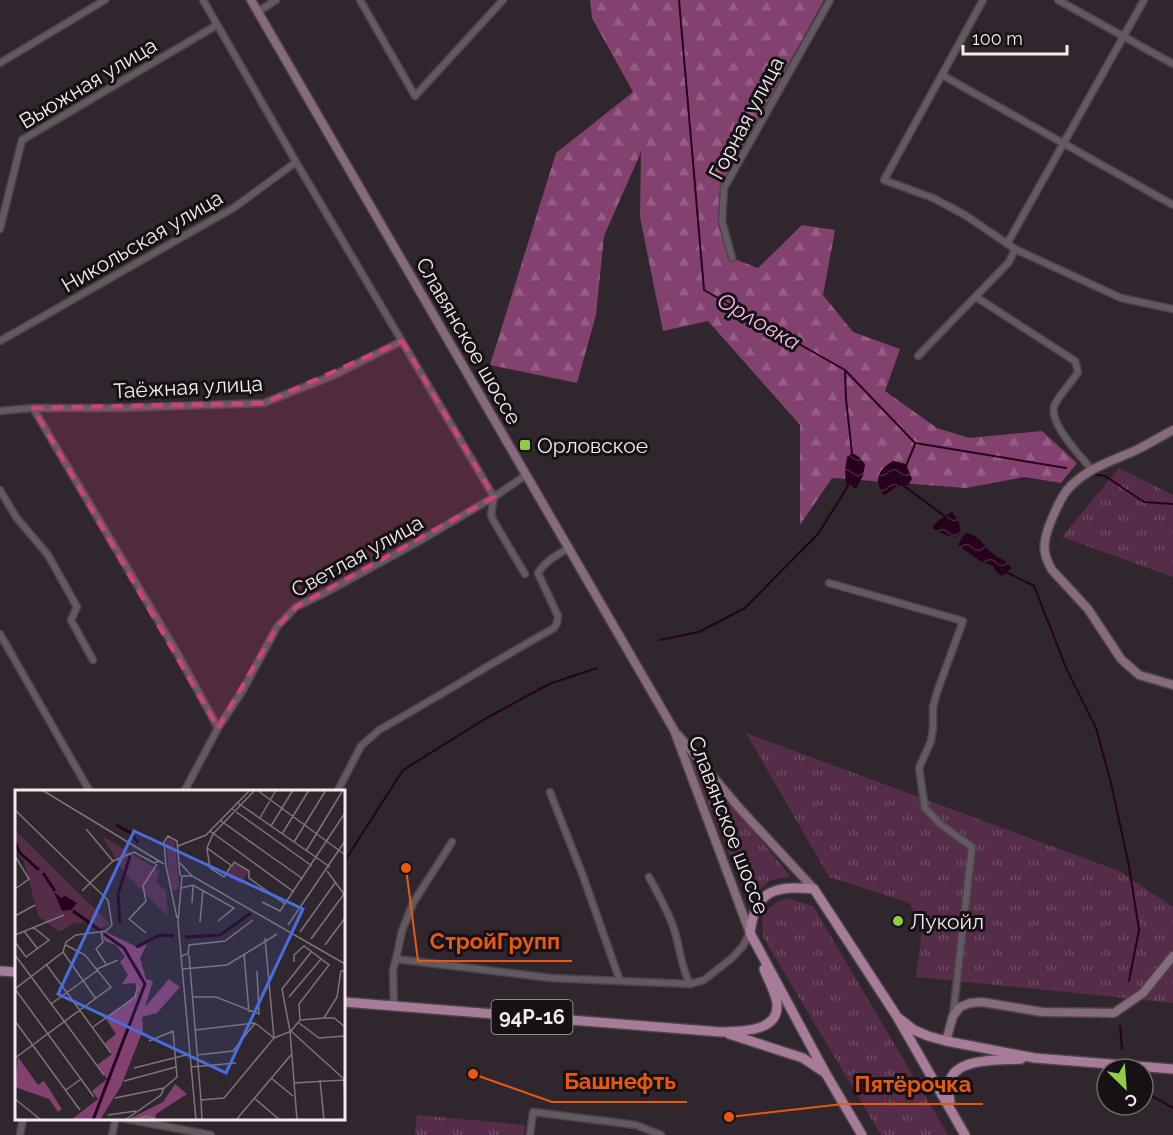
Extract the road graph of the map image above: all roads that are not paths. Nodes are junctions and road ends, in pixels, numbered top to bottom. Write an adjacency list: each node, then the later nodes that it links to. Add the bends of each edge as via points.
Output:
1 (105, 0): 14 (street)
2 (203, 0): 12 (street)
3 (251, 0): 11 (main road, Славянское шоссе)
4 (276, 0): 11 (street)
5 (360, 0): 6 (street, via 415,96)
6 (503, 0)
7 (830, 0): 23 (street, Горная улица, via 724,188 722,221)
8 (983, 0): 16 (street)
9 (1058, 0): 13 (street)
10 (1144, 0): 13 (street)
11 (258, 12): 33 (main road, Славянское шоссе)
12 (217, 25): 18 (street); 20 (street, Вьюжная улица, via 22,140)
13 (1124, 37): 15 (street); 17 (street)
14 (0, 63)
15 (1173, 64)
16 (942, 75): 17 (street); 21 (street, via 884,180 933,198)
17 (1064, 143): 19 (street); 21 (street)
18 (296, 162): 26 (street, Никольская улица, via 235,207); 27 (street)
19 (1173, 205)
20 (0, 229)
21 (1007, 244): 22 (street)
22 (1015, 249): 24 (street, via 1009,262); 25 (street, via 1120,298)
23 (732, 258)
24 (976, 297): 28 (street); 32 (street, via 1076,361 1078,372 1054,405 1054,416)
25 (1173, 309)
26 (0, 341)
27 (402, 341): 29 (street, Таёжная улица, via 334,375 264,403); 35 (street)
28 (918, 357)
29 (33, 408): 30 (street, Таёжная улица); 42 (street)
30 (0, 411)
31 (1173, 430): 32 (main road)
32 (1091, 469): 41 (main road, via 1067,489 1044,540 1045,555 1052,570 1088,609 1121,659 1139,675)
33 (526, 475): 35 (street, Светлая улица); 36 (main road, Славянское шоссе)
34 (0, 490): 40 (street, via 16,517 48,555 77,608 71,620)
35 (494, 497): 37 (street, via 492,520); 42 (street, Светлая улица, via 296,607 277,627)
36 (569, 548): 43 (main road, Славянское шоссе); 46 (street, via 550,559 538,573 558,616 554,628 370,736)
37 (525, 574)
38 (828, 583): 61 (street, via 963,621 937,692 931,741 919,768 925,808 972,847)
39 (0, 634): 44 (street)
40 (93, 660)
41 (1173, 685)
42 (218, 728): 45 (street, Светлая улица)
43 (674, 730): 50 (main road, Славянское шоссе); 51 (main road, Славянское шоссе)
44 (89, 790)
45 (185, 790)
46 (339, 790)
47 (550, 792): 56 (street)
48 (452, 842): 53 (street, via 413,903)
49 (649, 877): 57 (street, via 674,927)
50 (814, 889): 51 (main road, via 784,888 769,894 757,906); 60 (main road)
51 (750, 933): 57 (street, via 732,958 704,980); 62 (main road, 94Р-16, via 777,1012 759,1028); 66 (main road, 94Р-16)
52 (1173, 956): 61 (main road, via 1143,993 1114,1013 1042,1012 982,1002 960,1007)
53 (396, 959): 56 (street, via 551,978); 59 (street)
54 (0, 971): 55 (main road)
55 (15, 972)
56 (620, 981): 57 (street)
57 (690, 984)
58 (345, 1002): 59 (main road, 94Р-16)
59 (394, 1007): 62 (main road, 94Р-16)
60 (896, 1015): 63 (main road, via 914,1030); 70 (main road)
61 (953, 1016): 63 (main road)
62 (721, 1032): 66 (main road, 94Р-16, via 803,1058)
63 (946, 1041): 64 (main road)
64 (1035, 1058): 65 (main road); 70 (main road, via 974,1062 953,1073 947,1091)
65 (1173, 1069)
66 (826, 1074): 76 (main road, 94Р-16)
67 (23, 1120): 71 (street)
68 (116, 1120): 72 (street)
69 (128, 1120): 73 (street)
70 (959, 1125): 77 (main road)
71 (20, 1135)
72 (112, 1135)
73 (211, 1135)
74 (530, 1135): 75 (street, via 532,1112 636,1125)
75 (661, 1135)
76 (862, 1135)
77 (965, 1135)

